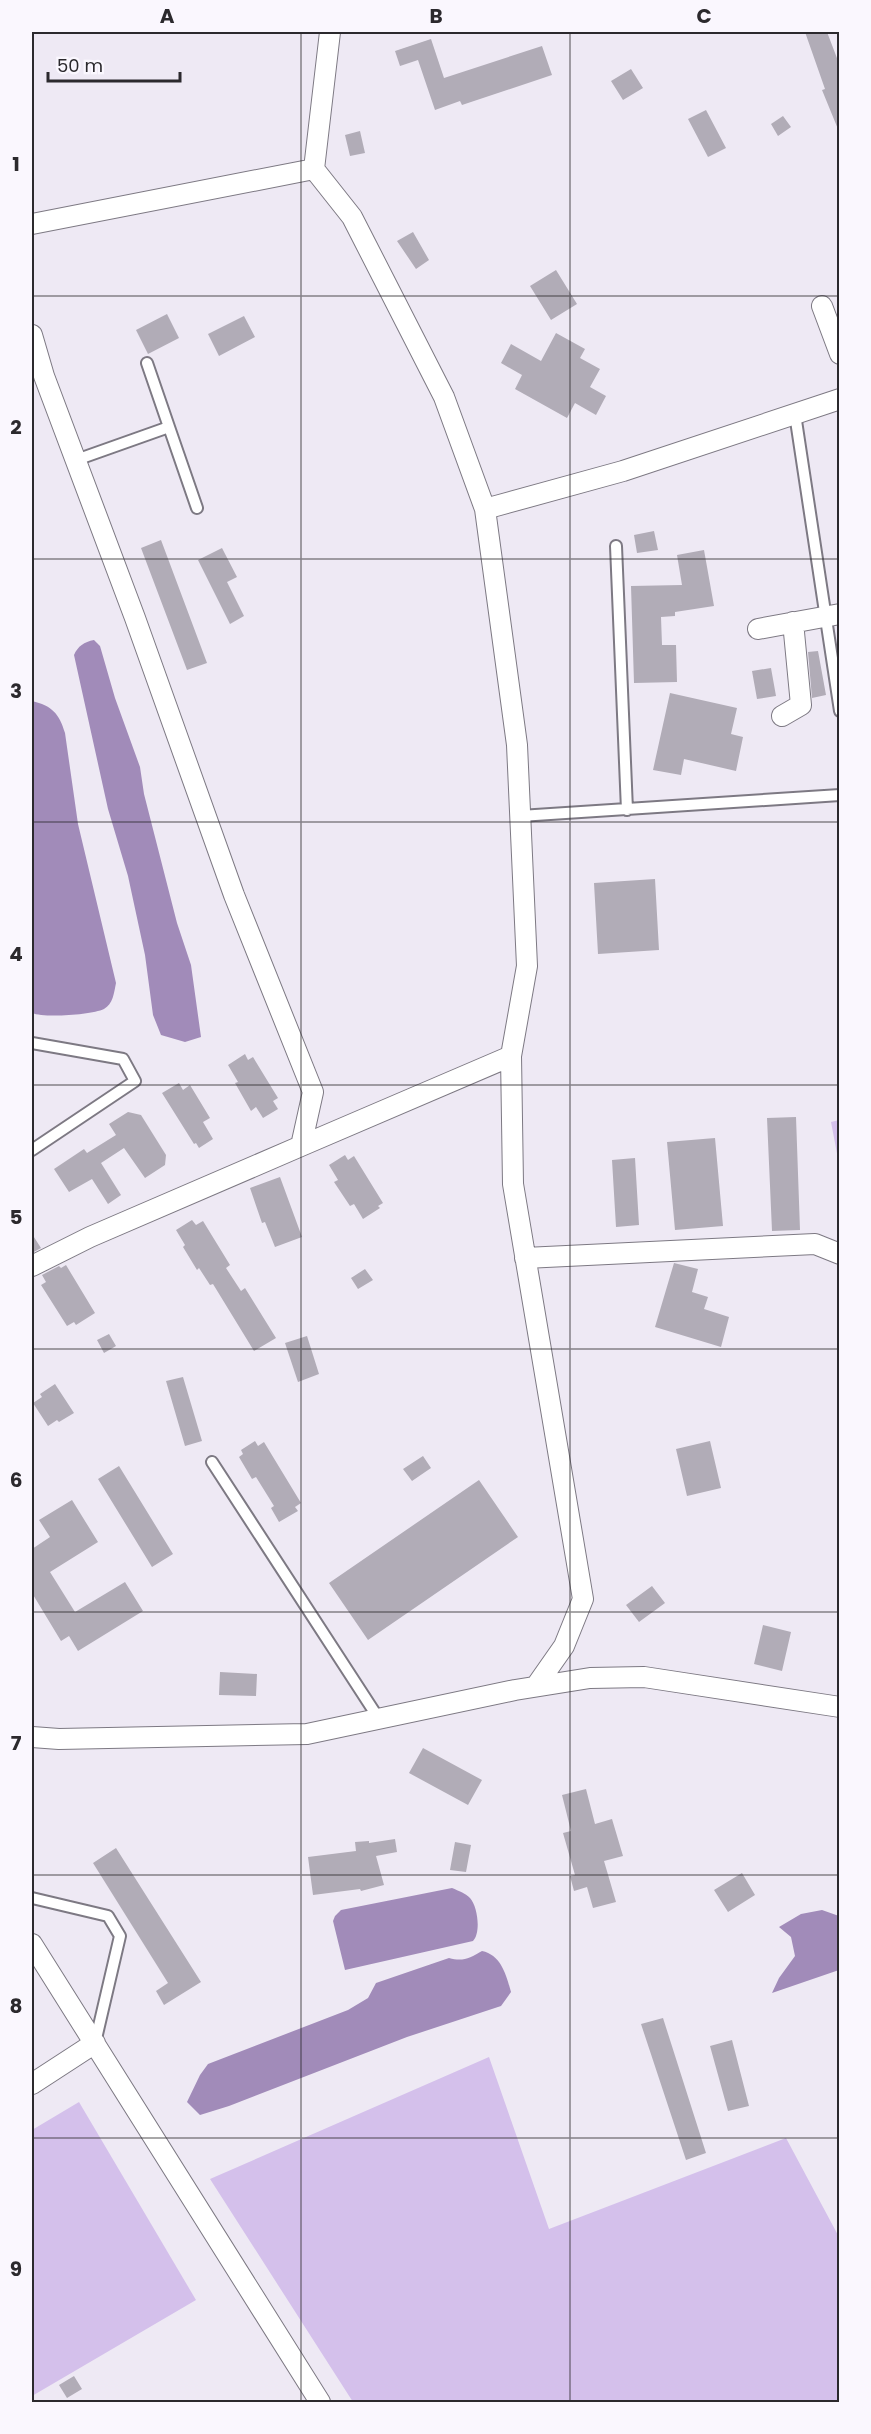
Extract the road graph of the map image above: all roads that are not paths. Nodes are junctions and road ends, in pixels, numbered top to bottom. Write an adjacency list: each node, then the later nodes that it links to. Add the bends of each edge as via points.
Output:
1 (330, 32): 2 (street)
2 (314, 169): 3 (street); 13 (street, via 352,217 444,397)
3 (32, 224)
4 (822, 306): 6 (street)
5 (32, 335): 11 (street)
6 (840, 354)
7 (147, 363): 10 (lane)
8 (840, 399): 9 (street)
9 (795, 414): 13 (street, via 623,471); 18 (lane)
10 (169, 427): 11 (lane); 12 (lane)
11 (76, 460): 25 (street, via 234,895 313,1092)
12 (197, 508)
13 (485, 509): 22 (street, via 517,745)
14 (616, 546): 21 (lane)
15 (840, 614): 16 (street)
16 (793, 622): 17 (street); 19 (street, via 801,705)
17 (758, 629)
18 (840, 711)
19 (782, 716)
20 (840, 795): 21 (lane)
21 (627, 810): 22 (lane)
22 (520, 816): 24 (street, via 527,966)
23 (32, 1043): 26 (lane, via 123,1059 135,1081)
24 (511, 1056): 25 (street); 28 (street, via 513,1184)
25 (302, 1146): 29 (street)
26 (32, 1150)
27 (840, 1254): 28 (street, via 815,1244)
28 (525, 1258): 31 (street, via 583,1599 564,1646)
29 (32, 1266)
30 (212, 1462): 33 (lane)
31 (536, 1686): 32 (street, via 590,1678 644,1677); 33 (street)
32 (840, 1707)
33 (379, 1719): 34 (street, via 307,1734)
34 (32, 1737)
35 (32, 1898): 37 (lane, via 108,1916 120,1936)
36 (32, 1944): 37 (street)
37 (95, 2043): 38 (street); 39 (street)
38 (32, 2084)
39 (320, 2403)

